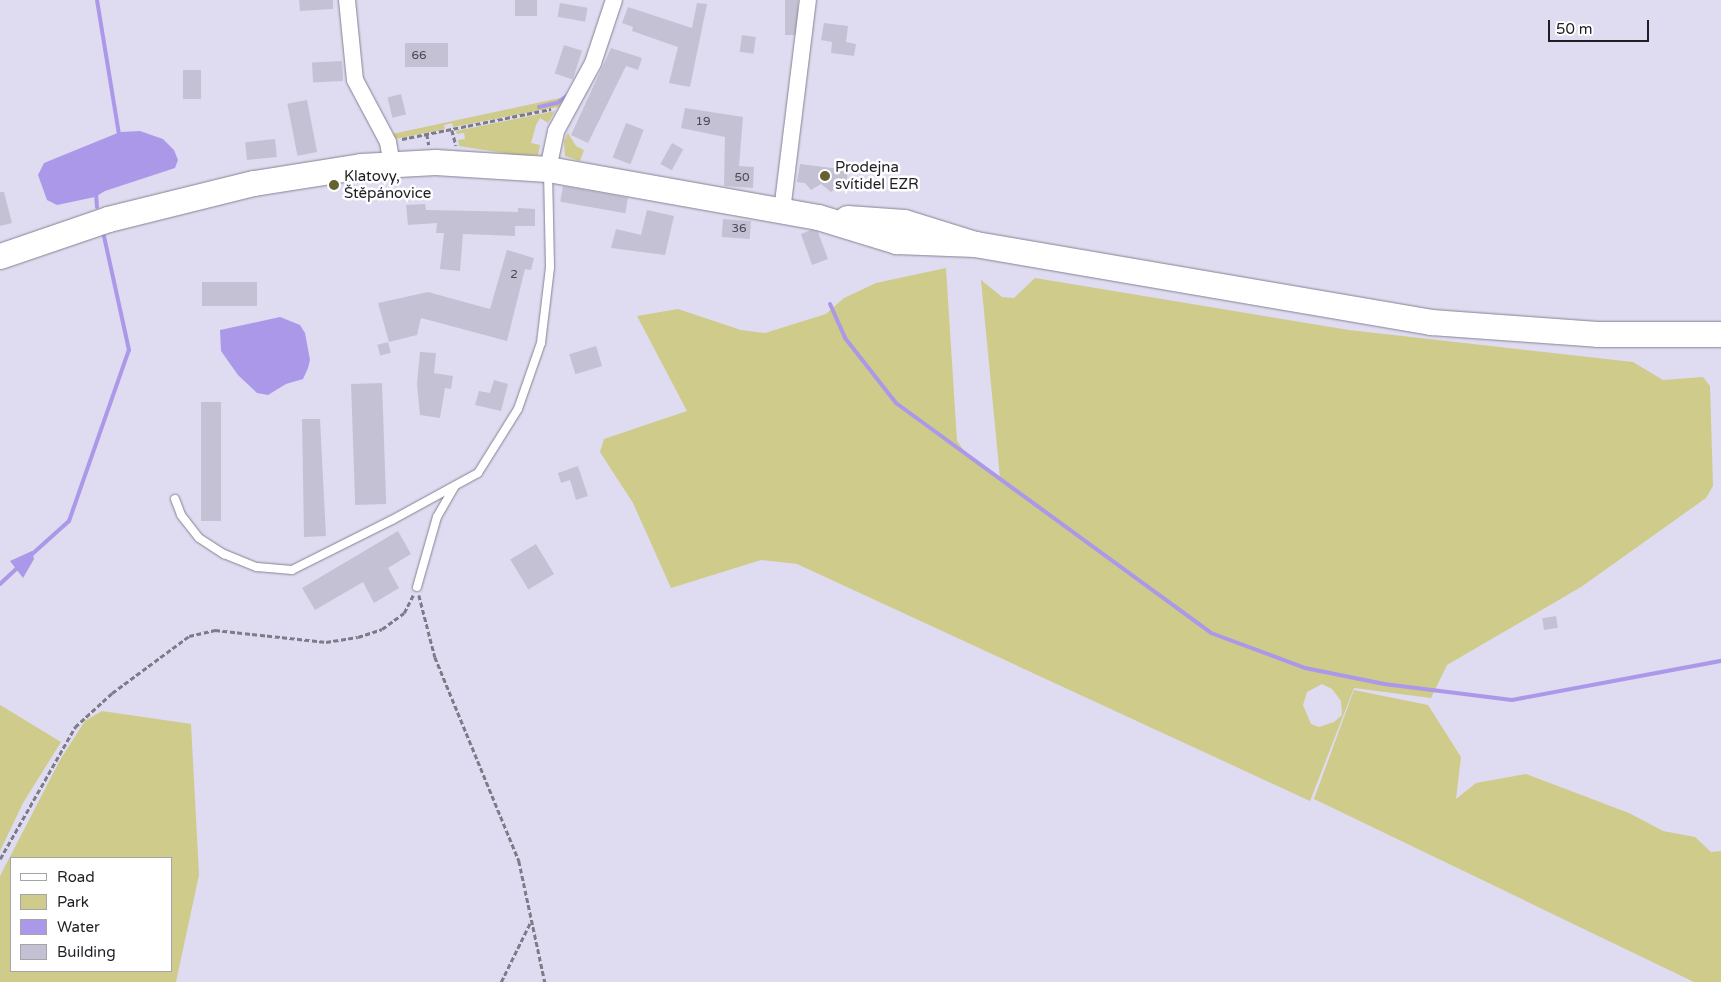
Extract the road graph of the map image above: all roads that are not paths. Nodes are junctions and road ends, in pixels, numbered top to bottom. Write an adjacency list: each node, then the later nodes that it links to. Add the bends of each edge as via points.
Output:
1 (347, 0): 4 (street, via 354,80)
2 (614, 0): 5 (street, via 593,63 553,137)
3 (808, 0): 8 (street)
4 (390, 153): 5 (main road); 7 (main road, via 341,174)
5 (548, 170): 8 (main road); 11 (lane, via 550,267 541,343 532,376 499,444 478,473)
6 (296, 186): 7 (lane)
7 (230, 188): 9 (main road, via 108,219)
8 (782, 211): 10 (main road, via 818,217 896,241 974,244 1431,322 1597,334)
9 (0, 256)
10 (1721, 334)
11 (456, 485): 12 (lane, via 292,570 257,567 224,554 199,538 181,515); 13 (lane, via 437,517)
12 (175, 499)
13 (417, 587)

